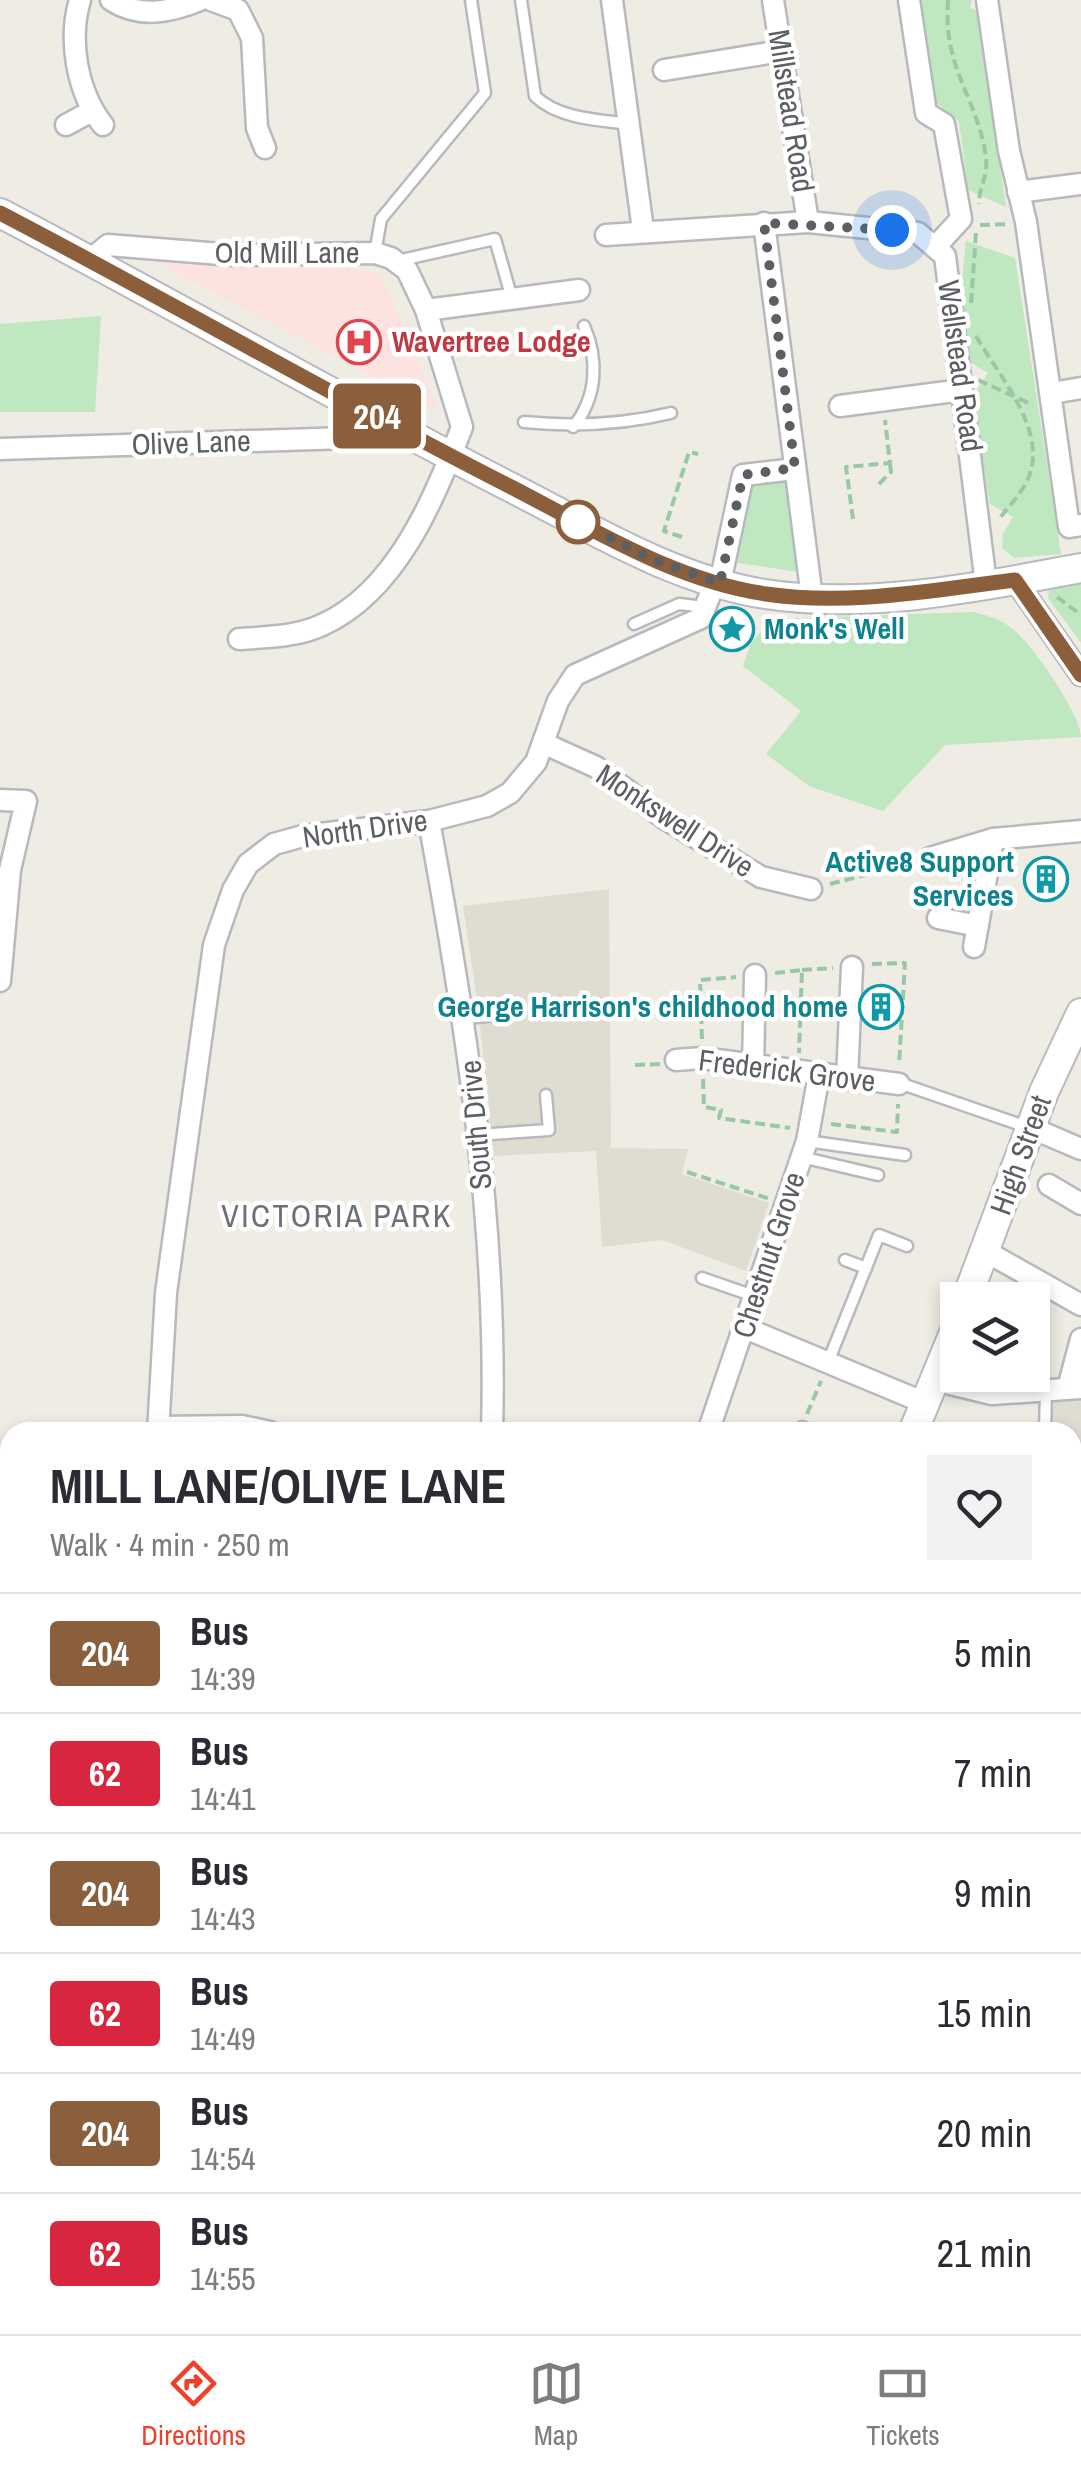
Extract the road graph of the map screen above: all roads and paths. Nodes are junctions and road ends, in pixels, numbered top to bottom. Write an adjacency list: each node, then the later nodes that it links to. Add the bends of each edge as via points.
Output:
1 (80, 0): 15 (street, via 73,23 78,72 97,118)
2 (112, 0): 3 (street, via 170,13)
3 (200, 0)
4 (211, 0): 16 (street, via 238,10 252,38)
5 (472, 0): 27 (lane, via 485,92 381,219)
6 (520, 0): 14 (lane, via 535,96 580,117)
7 (612, 0): 14 (street)
8 (773, 0): 12 (street, Millstead Road)
9 (909, 0): 26 (street, via 926,114 944,124 961,219)
10 (948, 0): 23 (path, via 952,64 986,158)
11 (986, 0): 18 (street)
12 (781, 51): 13 (street); 20 (street, Millstead Road)
13 (664, 70)
14 (631, 124): 24 (street)
15 (66, 126)
16 (264, 148)
17 (1081, 184): 18 (street)
18 (1018, 192): 21 (street)
19 (0, 213): 28 (street)
20 (808, 222): 22 (street, Wellstead Road); 26 (street, Wellstead Road, via 918,233)
21 (1026, 222): 23 (path); 38 (street)
22 (764, 223): 24 (street, Wellstead Road); 51 (street)
23 (979, 224): 33 (path)
24 (642, 230): 25 (street, Wellstead Road)
25 (606, 235)
26 (938, 246): 36 (street, Wellstead Road)
27 (376, 253): 28 (street, Old Mill Lane, via 233,255 108,245); 29 (street, Old Mill Lane)
28 (90, 260): 42 (street)
29 (396, 261): 31 (lane, via 495,239); 32 (street, Old Mill Lane)
30 (579, 290): 31 (street)
31 (512, 298): 32 (street)
32 (426, 310): 49 (street, Old Mill Lane, via 462,426)
33 (971, 312)
34 (973, 323): 39 (path)
35 (584, 326): 46 (lane, via 594,374 589,408)
36 (961, 380): 39 (path); 40 (street); 56 (street, Wellstead Road)
37 (1081, 388): 38 (street)
38 (1052, 393): 44 (street)
39 (1012, 395): 44 (path); 56 (path, via 1026,421 1033,461 1021,493)
40 (882, 400): 41 (street); 50 (path)
41 (840, 406)
42 (372, 412): 47 (street, Olive Lane, via 346,438); 49 (street)
43 (671, 413): 46 (lane)
44 (1054, 415): 54 (street, via 1069,527)
45 (524, 422): 46 (lane)
46 (574, 427)
47 (0, 449)
48 (698, 454): 55 (path, via 689,452 664,531)
49 (450, 456): 60 (street); 63 (street, Old Mill Lane, via 388,572 356,604 299,632)
50 (890, 463): 52 (path); 53 (path, via 846,468)
51 (795, 468): 60 (street, via 743,475); 61 (street)
52 (880, 484)
53 (853, 518)
54 (1081, 526)
55 (682, 537)
56 (984, 542): 59 (street, Wellstead Road)
57 (1081, 568): 58 (street)
58 (1015, 580): 59 (street); 64 (street)
59 (986, 584): 61 (street, via 900,596)
60 (714, 591): 61 (street); 62 (lane); 65 (street, North Drive, via 701,618 574,674)
61 (812, 598)
62 (634, 624)
63 (239, 639)
64 (1081, 676)
65 (543, 743): 67 (street, North Drive, via 510,793); 71 (street, Monkswell Drive, via 596,768 761,877)
66 (0, 800): 76 (street, via 26,801 10,870)
67 (429, 821): 79 (street, South Drive); 112 (street, North Drive, via 274,844 248,864 233,890 214,945 192,1081 166,1293)
68 (1081, 831): 69 (street)
69 (993, 839): 70 (street); 72 (street, via 976,936)
70 (930, 858): 71 (path)
71 (811, 890)
72 (938, 918)
73 (852, 967): 74 (path); 85 (street); 86 (path, via 905,963)
74 (802, 970)
75 (755, 975): 83 (street)
76 (0, 981)
77 (1081, 1012): 80 (street, High Street)
78 (498, 1015): 79 (lane)
79 (465, 1018): 89 (street, South Drive)
80 (1071, 1057): 88 (street, High Street)
81 (669, 1062): 82 (path); 83 (street, Frederick Grove, via 702,1058)
82 (634, 1065)
83 (753, 1068): 84 (street, Frederick Grove)
84 (819, 1075): 85 (street, Frederick Grove); 90 (street, Chestnut Grove)
85 (847, 1078): 86 (street, Frederick Grove)
86 (902, 1084): 88 (lane); 90 (path, via 898,1132)
87 (546, 1095): 89 (lane, via 549,1130)
88 (1034, 1129): 91 (street); 99 (street, High Street)
89 (476, 1135): 113 (street, South Drive, via 492,1303)
90 (807, 1140): 92 (lane); 94 (lane); 96 (street, Chestnut Grove)
91 (1081, 1150)
92 (906, 1155)
93 (688, 1172): 96 (path)
94 (878, 1175)
95 (1049, 1185): 97 (street)
96 (784, 1204): 104 (street, Chestnut Grove)
97 (1081, 1204)
98 (907, 1246): 101 (lane, via 879,1235)
99 (985, 1251): 103 (street, High Street); 105 (street)
100 (845, 1260): 101 (lane)
101 (866, 1268): 108 (lane)
102 (702, 1278): 104 (lane)
103 (973, 1282)
104 (755, 1296): 106 (street, Chestnut Grove)
105 (1081, 1304)
106 (745, 1328): 108 (street); 114 (street, Chestnut Grove)
107 (1081, 1339): 110 (street)
108 (828, 1363): 111 (street); 115 (path)
109 (940, 1366): 111 (street)
110 (1065, 1389): 111 (street); 117 (lane)
111 (930, 1391): 116 (street)
112 (158, 1422)
113 (492, 1422)
114 (712, 1422)
115 (804, 1422)
116 (917, 1422)
117 (1050, 1422)

